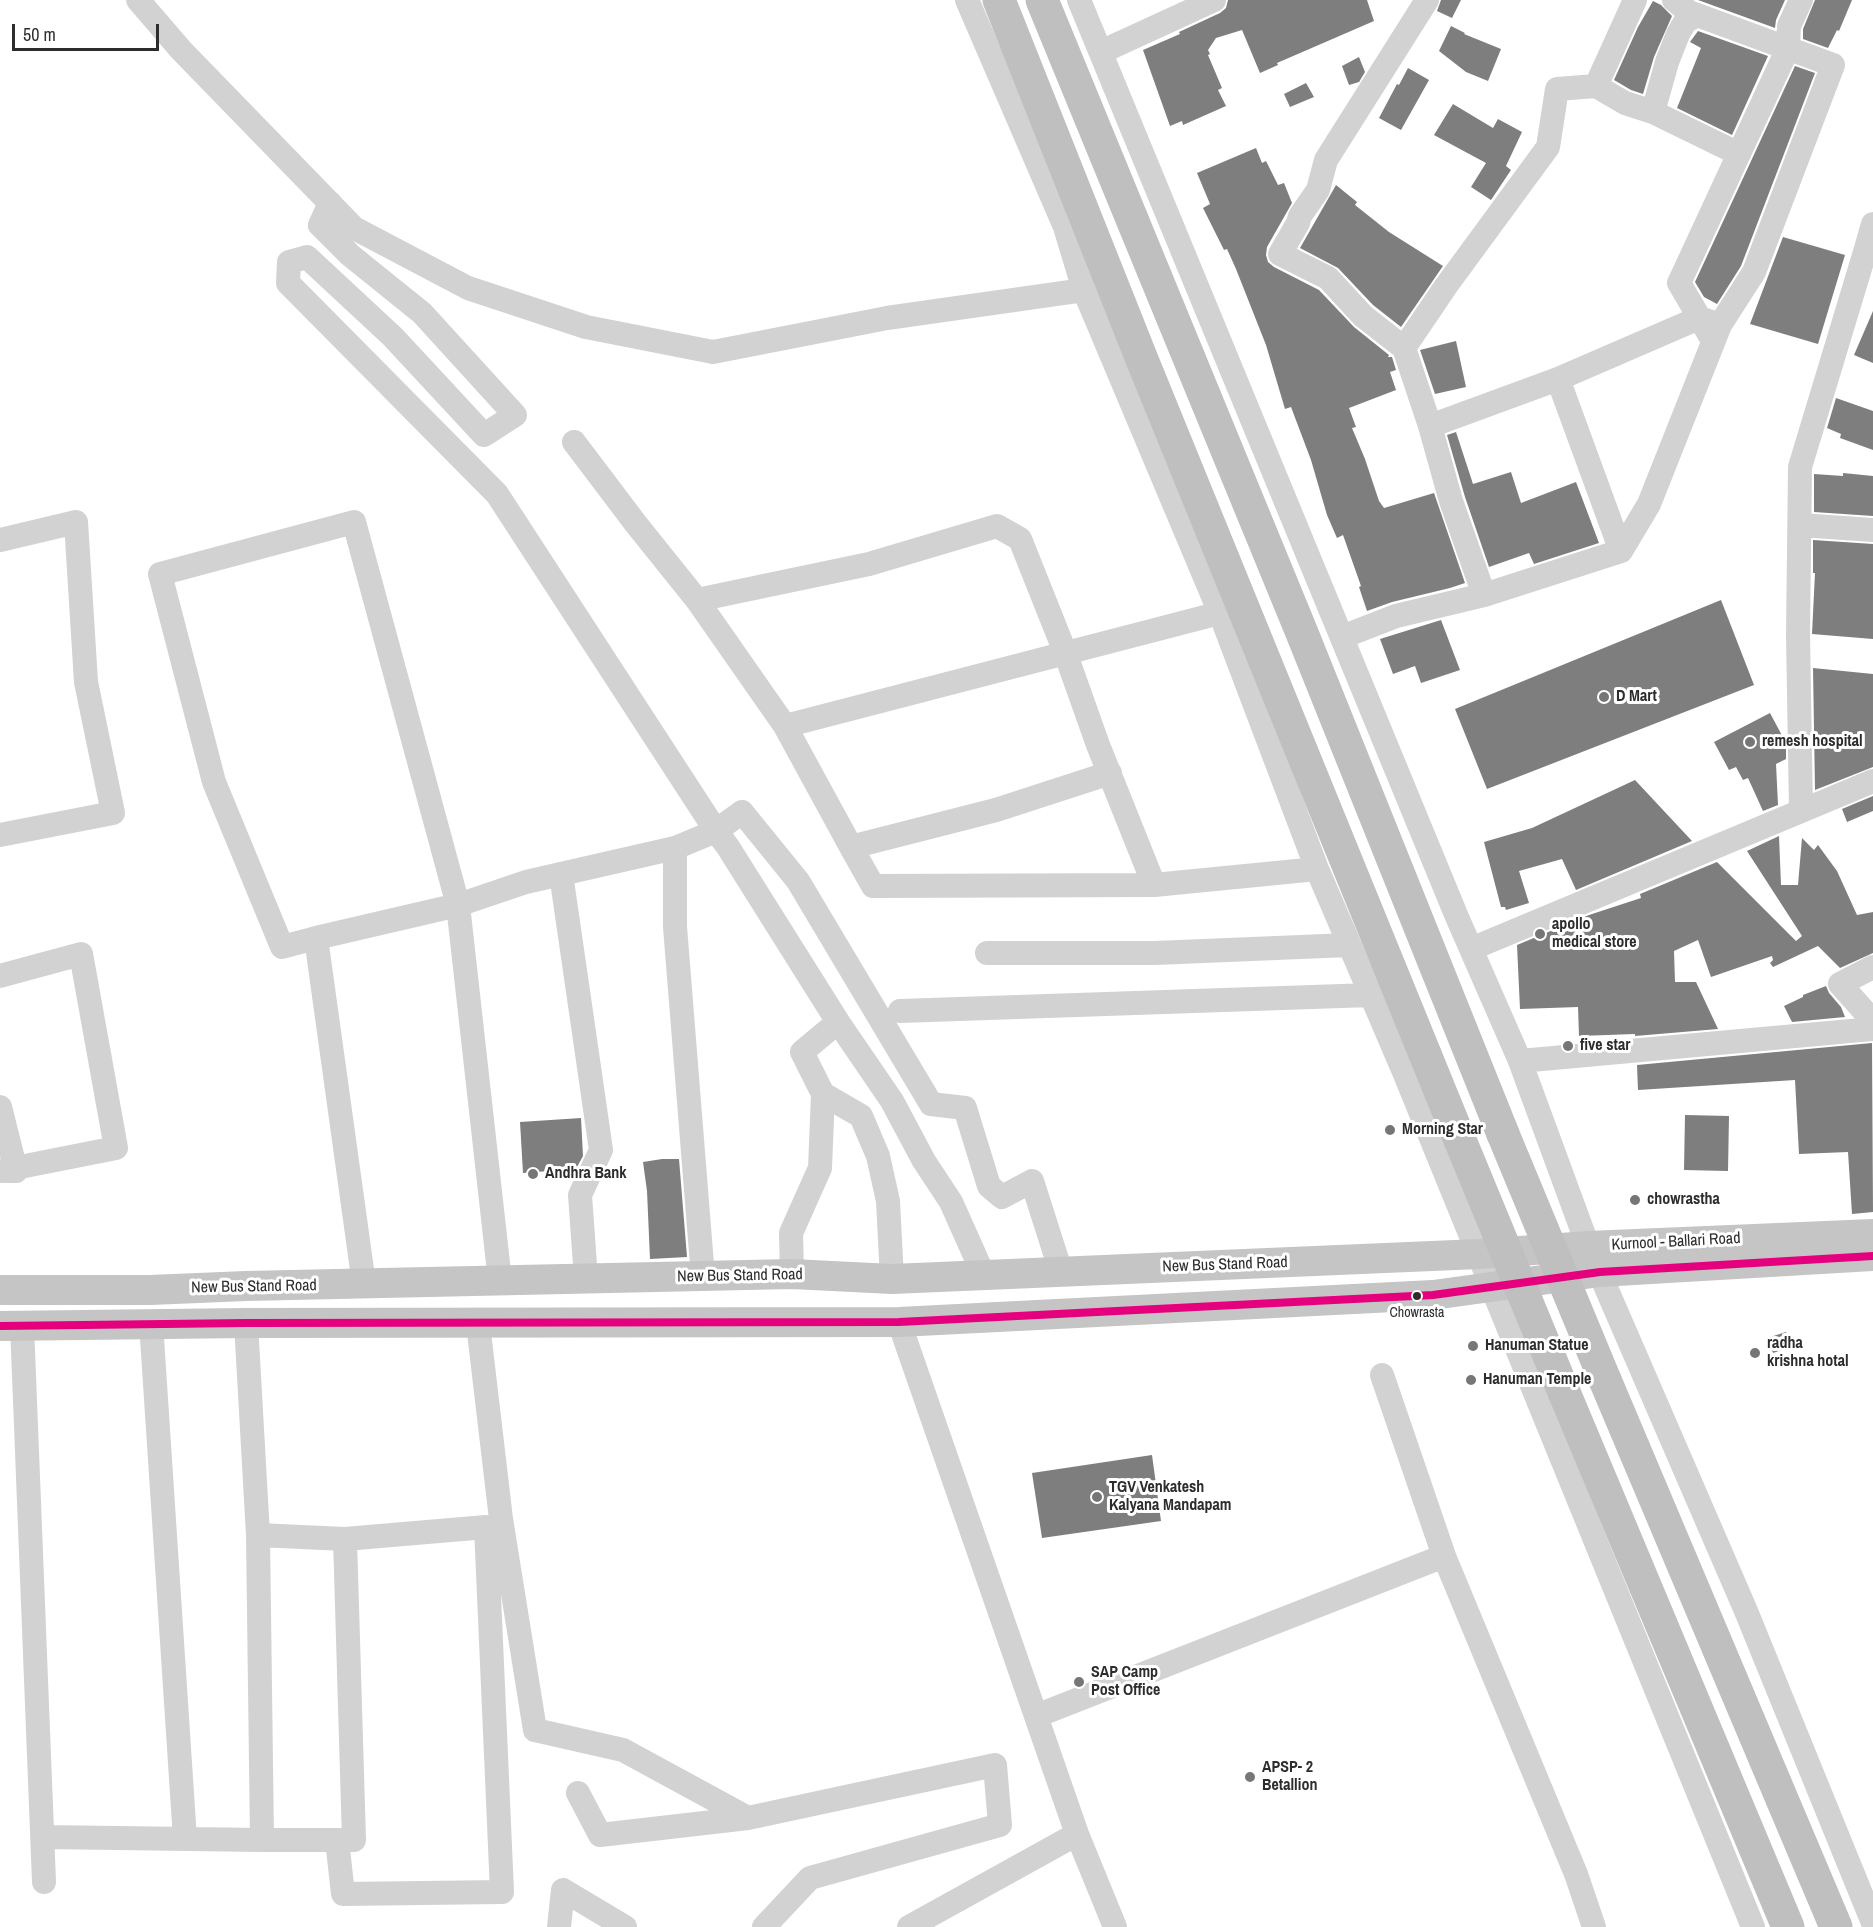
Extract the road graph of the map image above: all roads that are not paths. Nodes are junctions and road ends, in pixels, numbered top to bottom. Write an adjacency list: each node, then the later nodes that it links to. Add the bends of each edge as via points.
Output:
1 (139, 0): 17 (street, via 181,51)
2 (967, 0): 20 (street, via 1065,227)
3 (999, 0): 102 (highway, bridge, via 1564,1392)
4 (1042, 0): 103 (highway, bridge, via 1503,1134)
5 (1078, 0): 13 (street)
6 (1214, 0): 13 (street)
7 (1427, 0): 22 (street, via 1326,160 1318,190 1280,254 1328,278 1363,316)
8 (1635, 0): 14 (street)
9 (1674, 0): 11 (street)
10 (1801, 0): 12 (street, via 1789,26)
11 (1696, 15): 12 (street); 15 (street, via 1685,22 1678,34)
12 (1788, 48): 16 (street); 21 (street, via 1833,65 1754,272)
13 (1101, 52): 33 (street)
14 (1596, 86): 15 (street, via 1624,103); 22 (street, via 1557,89 1548,147)
15 (1653, 112): 16 (street)
16 (1739, 154): 21 (street, via 1679,283)
17 (330, 203): 20 (street, via 354,228 468,288 586,327 713,352 887,318); 39 (street, via 320,225 350,255 422,313 515,415 484,435 393,337 306,257 289,261 288,283 497,494)
18 (1873, 224): 19 (street)
19 (1869, 253): 26 (street, via 1800,467)
20 (1084, 290): 32 (street)
21 (1710, 328): 23 (street); 29 (street, via 1649,504)
22 (1404, 348): 24 (street)
23 (1558, 379): 24 (street); 29 (street)
24 (1430, 426): 30 (street)
25 (574, 442): 31 (street)
26 (1800, 525): 27 (street); 38 (street)
27 (1873, 530)
28 (0, 540): 40 (street, via 76,522 86,682 113,813)
29 (1621, 551): 30 (street)
30 (1484, 595): 33 (street, via 1396,616)
31 (697, 600): 34 (street, via 869,564 997,526 1020,539); 35 (street)
32 (1220, 614): 34 (street); 43 (street)
33 (1342, 637): 49 (street)
34 (1065, 652): 35 (street); 36 (street)
35 (785, 726): 41 (street)
36 (1110, 773): 41 (street, via 996,810); 45 (street)
37 (1873, 781): 38 (street)
38 (1801, 811): 49 (street)
39 (716, 831): 42 (street); 56 (street); 66 (street, via 742,812 798,881 931,1104 965,1108 988,1186 1002,1197 1032,1181)
40 (0, 835)
41 (851, 847): 45 (street, via 873,886)
42 (675, 848): 44 (street); 69 (street, via 675,927)
43 (1317, 869): 45 (street); 48 (street)
44 (561, 874): 46 (street); 70 (street, via 601,1150 580,1196)
45 (1154, 885)
46 (458, 905): 47 (street); 47 (street, via 354,522 160,574 214,782 282,947); 72 (street)
47 (316, 938): 73 (street)
48 (1349, 945): 50 (street, via 1155,953); 53 (street)
49 (1471, 949): 58 (street)
50 (987, 953)
51 (1873, 967): 55 (street, via 1840,984)
52 (0, 976): 61 (street, via 81,954 116,1148)
53 (1371, 995): 54 (street); 63 (street)
54 (900, 1011)
55 (1873, 1021)
56 (838, 1022): 59 (street, via 802,1052); 68 (street, via 892,1101 951,1202)
57 (1873, 1029): 58 (street)
58 (1520, 1061): 65 (street)
59 (823, 1094): 67 (street, via 820,1168 790,1233); 71 (street, via 861,1116 878,1156 888,1201)
60 (0, 1107): 61 (street)
61 (8, 1169)
62 (1873, 1234): 65 (main road, Kurnool - Ballari Road)
63 (1479, 1254): 65 (main road, Kurnool - Ballari Road); 66 (main road, New Bus Stand Road); 74 (street)
64 (1873, 1256): 65 (main road, Kurnool - Ballari Road)
65 (1594, 1259): 74 (main road); 94 (street, via 1746,1611)
66 (1061, 1272): 68 (main road, New Bus Stand Road)
67 (792, 1274): 69 (main road, New Bus Stand Road); 71 (main road, New Bus Stand Road)
68 (984, 1276): 71 (main road, New Bus Stand Road)
69 (703, 1277): 70 (main road, New Bus Stand Road)
70 (586, 1279): 72 (main road, New Bus Stand Road)
71 (892, 1279)
72 (500, 1281): 73 (main road, New Bus Stand Road)
73 (364, 1284): 75 (main road, New Bus Stand Road)
74 (1492, 1287): 76 (main road, via 1433,1295); 101 (street)
75 (10, 1290): 80 (main road)
76 (899, 1322): 79 (main road); 85 (street)
77 (151, 1323): 78 (main road); 80 (main road); 90 (street)
78 (246, 1323): 79 (main road); 82 (street)
79 (478, 1324): 87 (street, via 501,1519 535,1730 623,1750)
80 (11, 1326): 89 (street)
81 (1382, 1375): 84 (street)
82 (258, 1535): 83 (street); 91 (street)
83 (345, 1539): 92 (street, via 354,1840); 92 (street, via 486,1527 502,1892 343,1894)
84 (1444, 1556): 85 (street); 100 (street, via 1576,1874)
85 (1036, 1716): 88 (street)
86 (578, 1793): 87 (street, via 600,1835)
87 (748, 1818): 97 (street, via 995,1765 1000,1825 810,1878)
88 (1077, 1834): 98 (street); 99 (street)
89 (44, 1837): 90 (street); 93 (street)
90 (185, 1839): 91 (street)
91 (262, 1840): 92 (street)
92 (337, 1840)
93 (44, 1882)
94 (1873, 1923)
95 (559, 1927): 96 (street, via 563,1890)
96 (625, 1927)
97 (764, 1927)
98 (909, 1927)
99 (1115, 1927)
100 (1594, 1927)
101 (1753, 1927)
102 (1788, 1927)
103 (1836, 1927)

